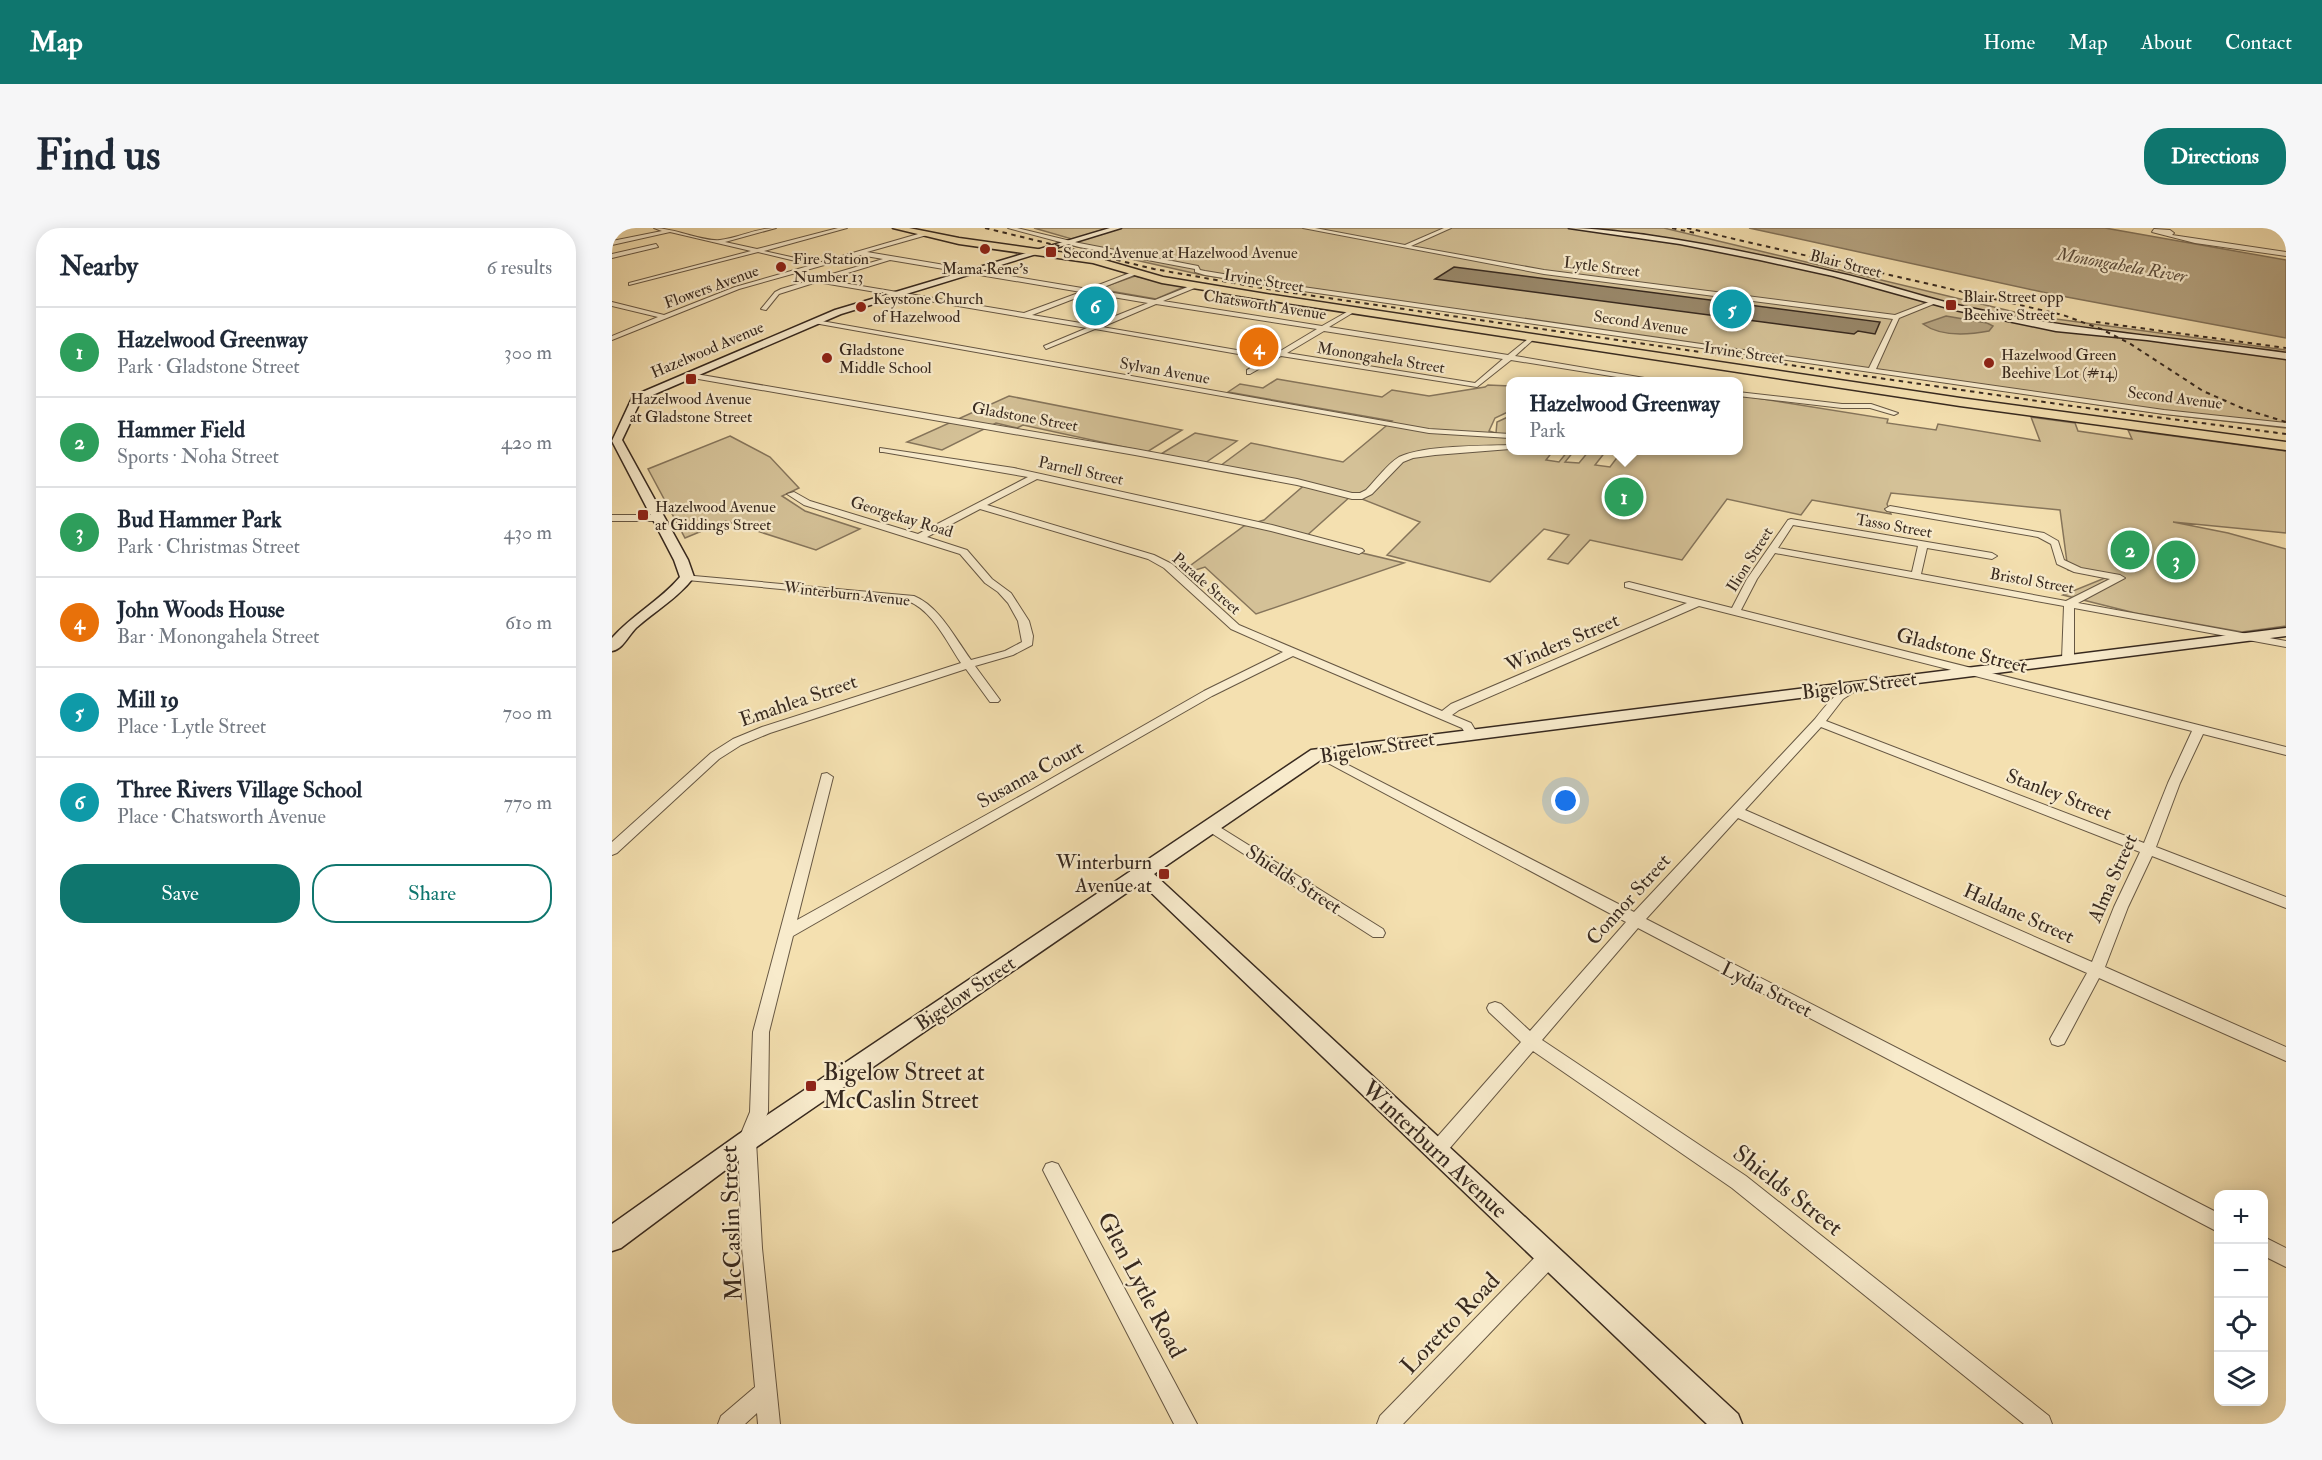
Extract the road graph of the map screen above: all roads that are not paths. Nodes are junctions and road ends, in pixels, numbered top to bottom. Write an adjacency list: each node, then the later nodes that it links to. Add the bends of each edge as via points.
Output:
1 (657, 228): 12 (street)
2 (681, 228): 12 (street)
3 (773, 228): 17 (street)
4 (844, 228): 21 (street)
5 (897, 228): 13 (main road)
6 (1011, 228): 18 (street, Second Avenue)
7 (1110, 228): 16 (street, Hazelwood Avenue)
8 (1117, 228): 16 (street, Hazelwood Avenue)
9 (1306, 228): 20 (street, Lytle Street)
10 (1448, 228): 20 (street)
11 (1574, 228): 36 (street, Blair Street, via 1760,258)
12 (668, 231): 15 (street); 17 (street)
13 (925, 234): 22 (main road); 23 (street, Flowers Avenue)
14 (2169, 236): 24 (street)
15 (636, 238): 19 (street); 25 (street, via 657,245)
16 (1080, 239): 18 (street, Hazelwood Avenue)
17 (716, 242): 21 (street)
18 (1069, 242): 22 (street, Hazelwood Avenue); 52 (street, Second Avenue, via 1198,268 1197,271 1205,273 1285,286)
19 (612, 243)
20 (1406, 246): 41 (street, Lytle Street, via 1551,273)
21 (757, 251): 27 (street); 31 (street)
22 (1040, 252): 28 (street, Hazelwood Avenue); 29 (main road, Irvine Street, via 1094,260)
23 (860, 253): 26 (street, Chatsworth Avenue); 27 (street, Flowers Avenue)
24 (2286, 254)
25 (612, 256)
26 (890, 259): 28 (street, Chatsworth Avenue); 30 (street)
27 (818, 265): 42 (street, Flowers Avenue, via 737,288)
28 (974, 272): 33 (street, Chatsworth Avenue); 34 (street, Hazelwood Avenue)
29 (1136, 273): 32 (main road, Irvine Street); 33 (street)
30 (817, 280): 34 (street, Monongahela Street); 38 (street, via 777,293)
31 (631, 284)
32 (1195, 286): 35 (street); 39 (main road, Irvine Street)
33 (1088, 291): 35 (street, Chatsworth Avenue); 40 (street)
34 (901, 294): 40 (street, Monongahela Street); 43 (street, Hazelwood Avenue)
35 (1155, 302): 44 (street); 45 (street, Chatsworth Avenue)
36 (1934, 302): 41 (street); 49 (street, Blair Street, via 2071,331)
37 (612, 304): 42 (street)
38 (764, 309)
39 (1352, 311): 45 (street); 46 (main road, Irvine Street)
40 (1024, 315): 44 (street, Monongahela Street)
41 (1896, 316): 52 (street)
42 (664, 317): 47 (street, Flowers Avenue)
43 (816, 322): 54 (street, Hazelwood Avenue); 59 (street, Sylvan Avenue, via 1429,432)
44 (1096, 328): 48 (street); 50 (street, Monongahela Street)
45 (1322, 328): 50 (street); 51 (street, Chatsworth Avenue)
46 (1533, 337): 51 (street); 60 (main road, Irvine Street, via 1960,402)
47 (612, 338)
48 (1046, 347)
49 (2286, 355)
50 (1278, 356): 51 (street, Monongahela Street, via 1477,385); 53 (street)
51 (1511, 357): 55 (street, Chatsworth Avenue)
52 (1872, 370): 58 (street, Second Avenue, via 2164,412)
53 (1250, 372)
54 (690, 375): 61 (street, Gladstone Street, via 1135,452 1352,496 1369,492 1400,460 1411,456); 62 (street, Hazelwood Avenue, via 637,398)
55 (1639, 377)
56 (1743, 395): 57 (street, via 1871,406)
57 (1894, 413)
58 (2286, 425)
59 (1506, 436)
60 (2286, 446)
61 (1506, 447)
62 (616, 449): 69 (street, Hazelwood Avenue)
63 (882, 450): 64 (street, Parnell Street)
64 (1036, 476): 66 (street); 73 (street, Parnell Street)
65 (791, 494): 71 (street, Georgekay Road, via 807,503)
66 (980, 506): 71 (street); 87 (street, Parade Street, via 1151,557 1168,566 1235,627)
67 (1890, 509): 80 (street, Tasso Street, via 2041,535 2055,543 2060,562 2068,567 2120,578)
68 (612, 518): 69 (street)
69 (658, 518): 77 (street, Hazelwood Avenue)
70 (1791, 522): 72 (street, Tasso Street); 74 (street, Ilion Street)
71 (919, 537): 84 (street, Georgekay Road, via 969,555 987,580 1012,601 1024,621)
72 (1923, 546): 75 (street, Tasso Street); 76 (street)
73 (1359, 550)
74 (1773, 550): 76 (street, Bristol Street); 81 (street, Ilion Street)
75 (1992, 556)
76 (1916, 576): 80 (street, Bristol Street)
77 (687, 577): 86 (street, via 630,626); 89 (street, Winterburn Avenue, via 910,598 929,610)
78 (1629, 585): 79 (street, Gladstone Street)
79 (1696, 603): 81 (street, Gladstone Street); 93 (street, Winders Street, via 1455,707)
80 (2069, 603): 83 (street, Bristol Street); 88 (street)
81 (1734, 613): 90 (street, Gladstone Street)
82 (2286, 632): 83 (street, Bigelow Street)
83 (2248, 636): 85 (street, Bristol Street); 88 (street, Bigelow Street)
84 (1028, 643): 89 (street, Emahlea Street)
85 (2286, 644)
86 (612, 647)
87 (1292, 652): 93 (street, Parade Street); 107 (street, Susanna Court, via 1244,673)
88 (2068, 659): 90 (street, Bigelow Street)
89 (969, 665): 92 (street, Winterburn Avenue); 103 (street, Emahlea Street, via 737,742 715,756)
90 (1965, 671): 91 (street, Bigelow Street); 95 (street, Gladstone Street)
91 (1859, 685): 94 (street, Connor Street, via 1839,697); 96 (street, Bigelow Street)
92 (994, 700)
93 (1443, 716): 96 (street, Parade Street, via 1467,726)
94 (1819, 722): 100 (street, Connor Street); 102 (street, Stanley Street)
95 (2199, 730): 97 (street, Gladstone Street); 102 (street, Alma Street)
96 (1471, 733): 98 (street, Bigelow Street)
97 (2286, 751)
98 (1317, 754): 101 (street, Bigelow Street); 106 (street, Lydia Street)
99 (827, 777): 107 (street, McCaslin Street)
100 (1735, 811): 106 (street, Connor Street); 109 (street, Haldane Street)
101 (1210, 826): 104 (street, Bigelow Street); 108 (street, Shields Street)
102 (2148, 849): 105 (street, Stanley Street); 109 (street, Alma Street)
103 (612, 850)
104 (1142, 873): 114 (street, Bigelow Street); 115 (street, Winterburn Avenue)
105 (2286, 903)
106 (1637, 919): 112 (street, Connor Street); 117 (street, Lydia Street)
107 (788, 932): 114 (street, McCaslin Street, via 761,1032 759,1112)
108 (1378, 933)
109 (2096, 970): 111 (street, Alma Street); 113 (street, Haldane Street)
110 (1495, 1008): 112 (street, Shields Street)
111 (2058, 1040)
112 (1532, 1042): 115 (street, Connor Street); 128 (street, Shields Street, via 1739,1182)
113 (2286, 1054)
114 (747, 1141): 118 (street, Bigelow Street); 122 (street, McCaslin Street, via 752,1248)
115 (1437, 1150): 120 (street, Winterburn Avenue)
116 (1052, 1170): 125 (street, Glen Lytle Road)
117 (2214, 1220)
118 (612, 1239)
119 (2268, 1248): 121 (street)
120 (1549, 1257): 126 (street, Loretto Road); 127 (street, Winterburn Avenue)
121 (2286, 1257)
122 (766, 1391): 123 (street); 124 (street, McCaslin Street)
123 (729, 1424)
124 (769, 1424)
125 (1186, 1424)
126 (1388, 1424)
127 (1728, 1424)
128 (2041, 1424)

